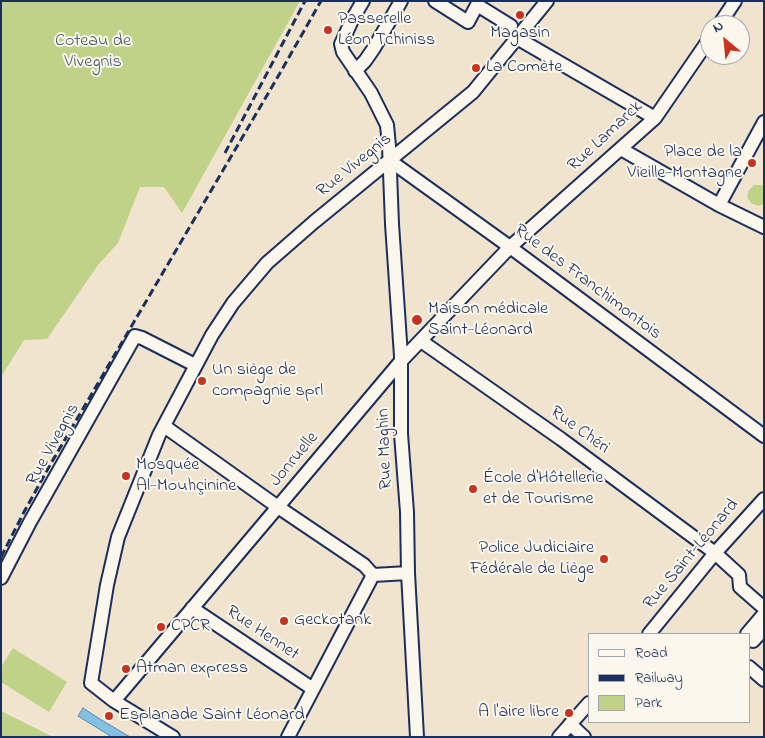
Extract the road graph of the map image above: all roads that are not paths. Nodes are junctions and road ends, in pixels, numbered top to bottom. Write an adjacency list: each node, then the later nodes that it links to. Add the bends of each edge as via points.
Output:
1 (363, 1): 11 (street, Rue Maghin, via 341,44)
2 (401, 1): 11 (street, via 374,48)
3 (435, 1): 6 (street, via 468,22)
4 (547, 1): 9 (street, Rue Vivegnis)
5 (734, 1): 7 (street)
6 (473, 3): 8 (street)
7 (725, 15)
8 (511, 26)
9 (517, 38): 12 (street); 15 (street, Rue Vivegnis, via 473,92)
10 (700, 53): 12 (street, Rue Lamarck)
11 (355, 71): 15 (street, Rue Maghin, via 371,93 387,125)
12 (655, 118): 14 (street, Rue Lamarck)
13 (764, 121): 16 (street)
14 (621, 149): 16 (street); 18 (street, Rue Lamarck)
15 (389, 160): 18 (street, Rue des Franchimontois); 20 (street, Rue Maghin); 21 (street, Rue Vivegnis, via 267,263 229,309)
16 (719, 205): 17 (street)
17 (764, 228)
18 (510, 247): 19 (street, Jonruelle); 23 (street, Rue des Franchimontois)
19 (421, 341): 20 (street, Jonruelle); 26 (street, Rue Chéri, via 561,439)
20 (401, 361): 25 (street, Jonruelle); 27 (street, Rue Maghin)
21 (195, 365): 22 (street, Rue Vivegnis); 29 (street, Rue Vivegnis, via 135,336)
22 (164, 426): 25 (street); 39 (street, Rue Vivegnis, via 118,537 107,585 91,683)
23 (764, 436)
24 (764, 499): 26 (street, Rue Saint-Léonard)
25 (278, 507): 28 (street, via 364,565); 30 (street, Jonruelle)
26 (714, 553): 31 (street, Rue Chéri, via 739,575 740,587); 34 (street, Rue Saint-Léonard)
27 (408, 573): 28 (street); 44 (street, Rue Maghin)
28 (373, 575): 38 (street)
29 (1, 578)
30 (192, 608): 38 (street, Rue Hennet); 39 (street, Jonruelle)
31 (764, 608)
32 (764, 614): 35 (street)
33 (764, 629): 35 (street)
34 (649, 633)
35 (750, 638)
36 (750, 668): 37 (street)
37 (764, 680)
38 (314, 689): 43 (street)
39 (114, 701): 42 (street)
40 (588, 704): 41 (street)
41 (570, 724): 45 (street); 46 (street)
42 (173, 737)
43 (288, 737)
44 (417, 737)
45 (559, 737)
46 (584, 737)

